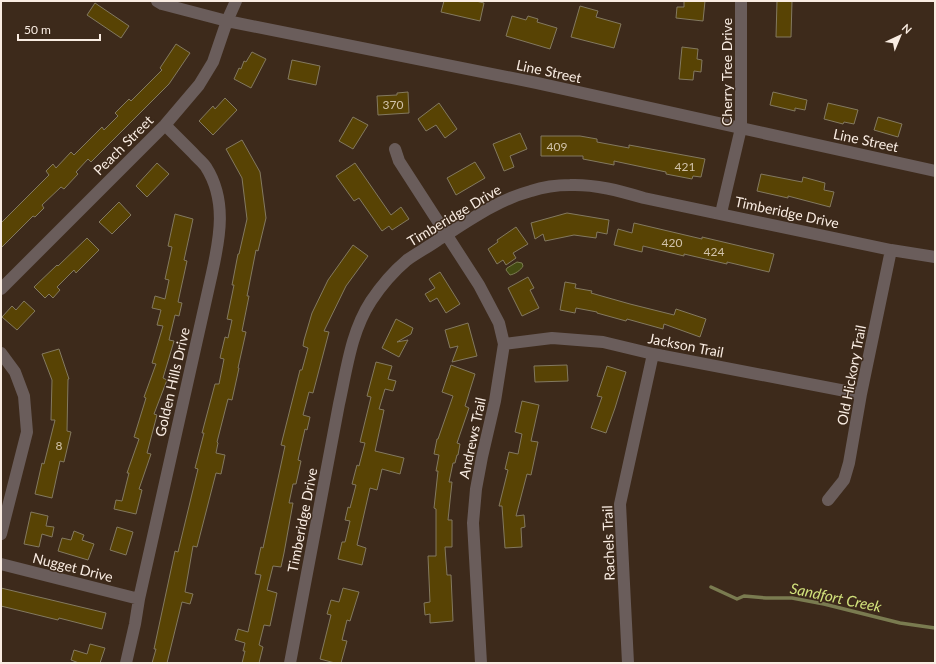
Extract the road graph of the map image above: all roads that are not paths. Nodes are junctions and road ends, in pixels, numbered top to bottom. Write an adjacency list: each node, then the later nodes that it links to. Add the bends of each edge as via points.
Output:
1 (157, 1): 4 (street, Line Street)
2 (236, 1): 4 (street, Peach Street)
3 (741, 1): 6 (street, Cherry Tree Drive)
4 (227, 21): 5 (street, Peach Street, via 213,62 199,85); 6 (street, Line Street, via 500,75)
5 (165, 125): 13 (street, Peach Street); 21 (street, Golden Hills Drive, via 206,166 220,209 220,226)
6 (742, 128): 8 (street, Line Street); 9 (street, Cherry Tree Drive)
7 (395, 150): 10 (street, Andrews Trail, via 399,161)
8 (935, 170)
9 (721, 213): 10 (street, Timberidge Drive, via 608,188 569,185 532,190 513,197); 11 (street, Timberidge Drive)
10 (447, 234): 14 (street, Andrews Trail, via 499,323); 23 (street, Timberidge Drive, via 407,260 390,277 371,301 356,332 339,404)
11 (891, 250): 12 (street, Timberidge Drive); 17 (street, Old Hickory Trail)
12 (935, 257)
13 (1, 289)
14 (504, 344): 16 (street, Jackson Trail, via 552,338 603,342); 24 (street, Andrews Trail, via 476,490 473,523)
15 (1, 353): 19 (street, via 15,372 24,396 27,432)
16 (653, 354): 17 (street, Jackson Trail); 25 (street, Rachels Trail, via 620,504)
17 (861, 394): 18 (street, Old Hickory Trail, via 844,480)
18 (828, 500)
19 (1, 534)
20 (1, 564): 21 (street, Nugget Drive)
21 (138, 599): 22 (street, Golden Hills Drive)
22 (126, 663)
23 (290, 663)
24 (481, 663)
25 (628, 663)

